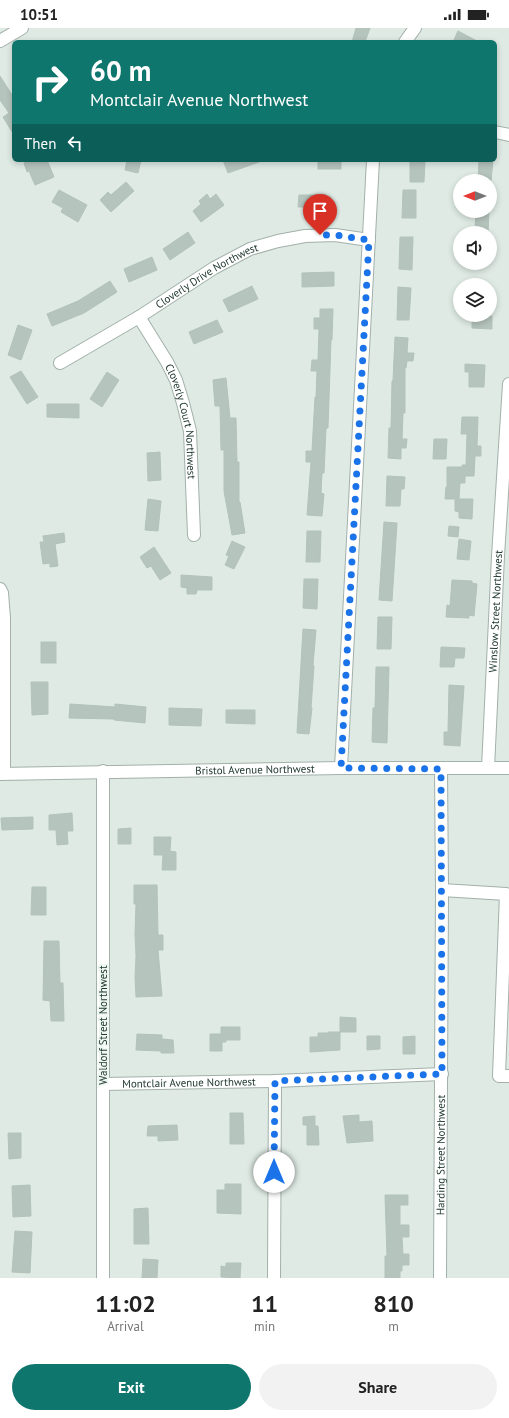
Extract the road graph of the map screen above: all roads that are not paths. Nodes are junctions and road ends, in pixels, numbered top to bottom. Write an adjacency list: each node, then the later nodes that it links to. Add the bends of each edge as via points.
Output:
1 (415, 28): 3 (street)
2 (15, 33): 4 (street)
3 (406, 40)
4 (0, 41)
5 (497, 132): 6 (street)
6 (509, 135)
7 (373, 162): 8 (street)
8 (369, 240): 9 (street, Cloverly Drive Northwest, via 335,235 305,236 250,249 214,268); 14 (street)
9 (139, 317): 10 (street, Cloverly Drive Northwest); 12 (street, Cloverly Court Northwest, via 167,362 183,403 190,431)
10 (60, 363)
11 (509, 384): 15 (street, Winslow Street Northwest)
12 (194, 535)
13 (0, 589): 19 (street, via 4,618)
14 (341, 768): 17 (street, Bristol Avenue Northwest); 18 (street, Bristol Avenue Northwest)
15 (488, 768): 16 (street, Bristol Avenue Northwest); 17 (street, Bristol Avenue Northwest)
16 (509, 768)
17 (441, 769): 20 (street, Harding Street Northwest)
18 (103, 771): 19 (street, Bristol Avenue Northwest); 25 (street, Waldorf Street Northwest)
19 (2, 774)
20 (442, 890): 21 (street, via 506,894); 22 (street, Harding Street Northwest)
21 (507, 924): 23 (street)
22 (442, 1074): 24 (street, Montclair Avenue Northwest); 28 (street, Harding Street Northwest)
23 (504, 1076)
24 (275, 1081): 25 (street, Montclair Avenue Northwest); 27 (street)
25 (103, 1084): 26 (street, Waldorf Street Northwest)
26 (103, 1278)
27 (274, 1278)
28 (440, 1278)

